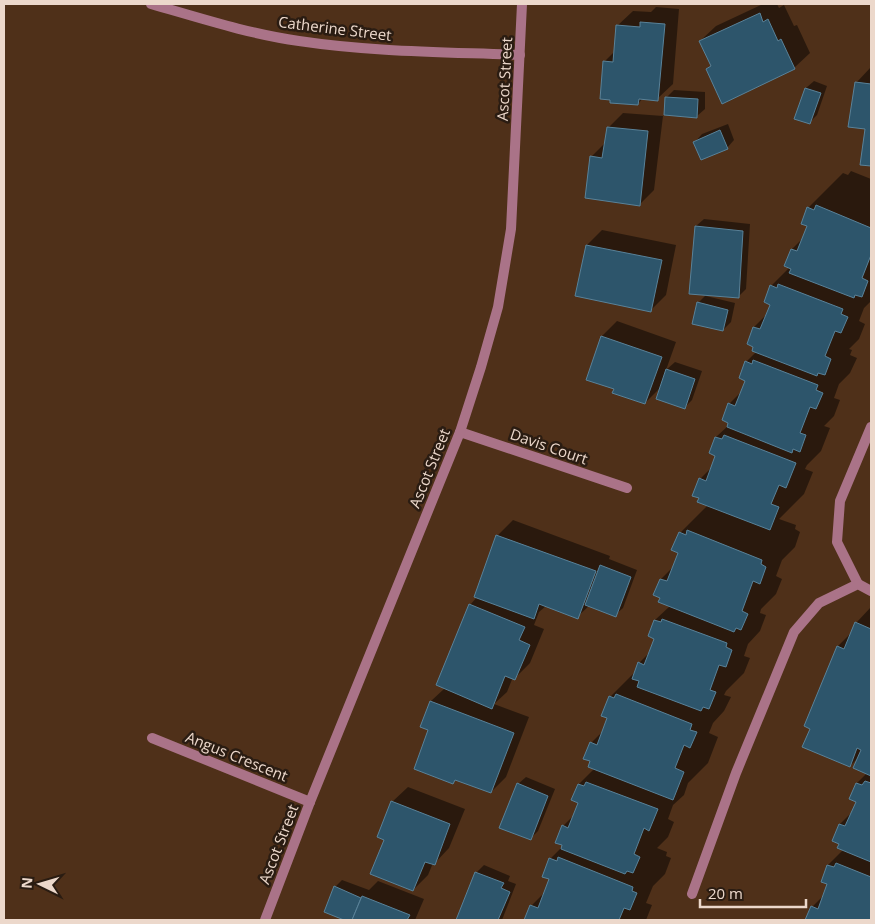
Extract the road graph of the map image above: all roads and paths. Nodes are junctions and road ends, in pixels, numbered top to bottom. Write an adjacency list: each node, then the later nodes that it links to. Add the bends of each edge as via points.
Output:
1 (151, 4): 3 (street, Catherine Street, via 234,28 298,41 361,48)
2 (522, 4): 3 (street, Ascot Street)
3 (520, 55): 5 (street, Ascot Street, via 511,229 498,306)
4 (871, 427): 7 (street, via 840,501 837,542)
5 (460, 432): 6 (street, Davis Court); 10 (street, Ascot Street)
6 (628, 488)
7 (858, 584): 8 (street); 11 (street, via 819,602 794,632 736,773)
8 (871, 591)
9 (152, 738): 10 (street, Angus Crescent)
10 (310, 802): 12 (street, Ascot Street)
11 (692, 894)
12 (265, 920)

